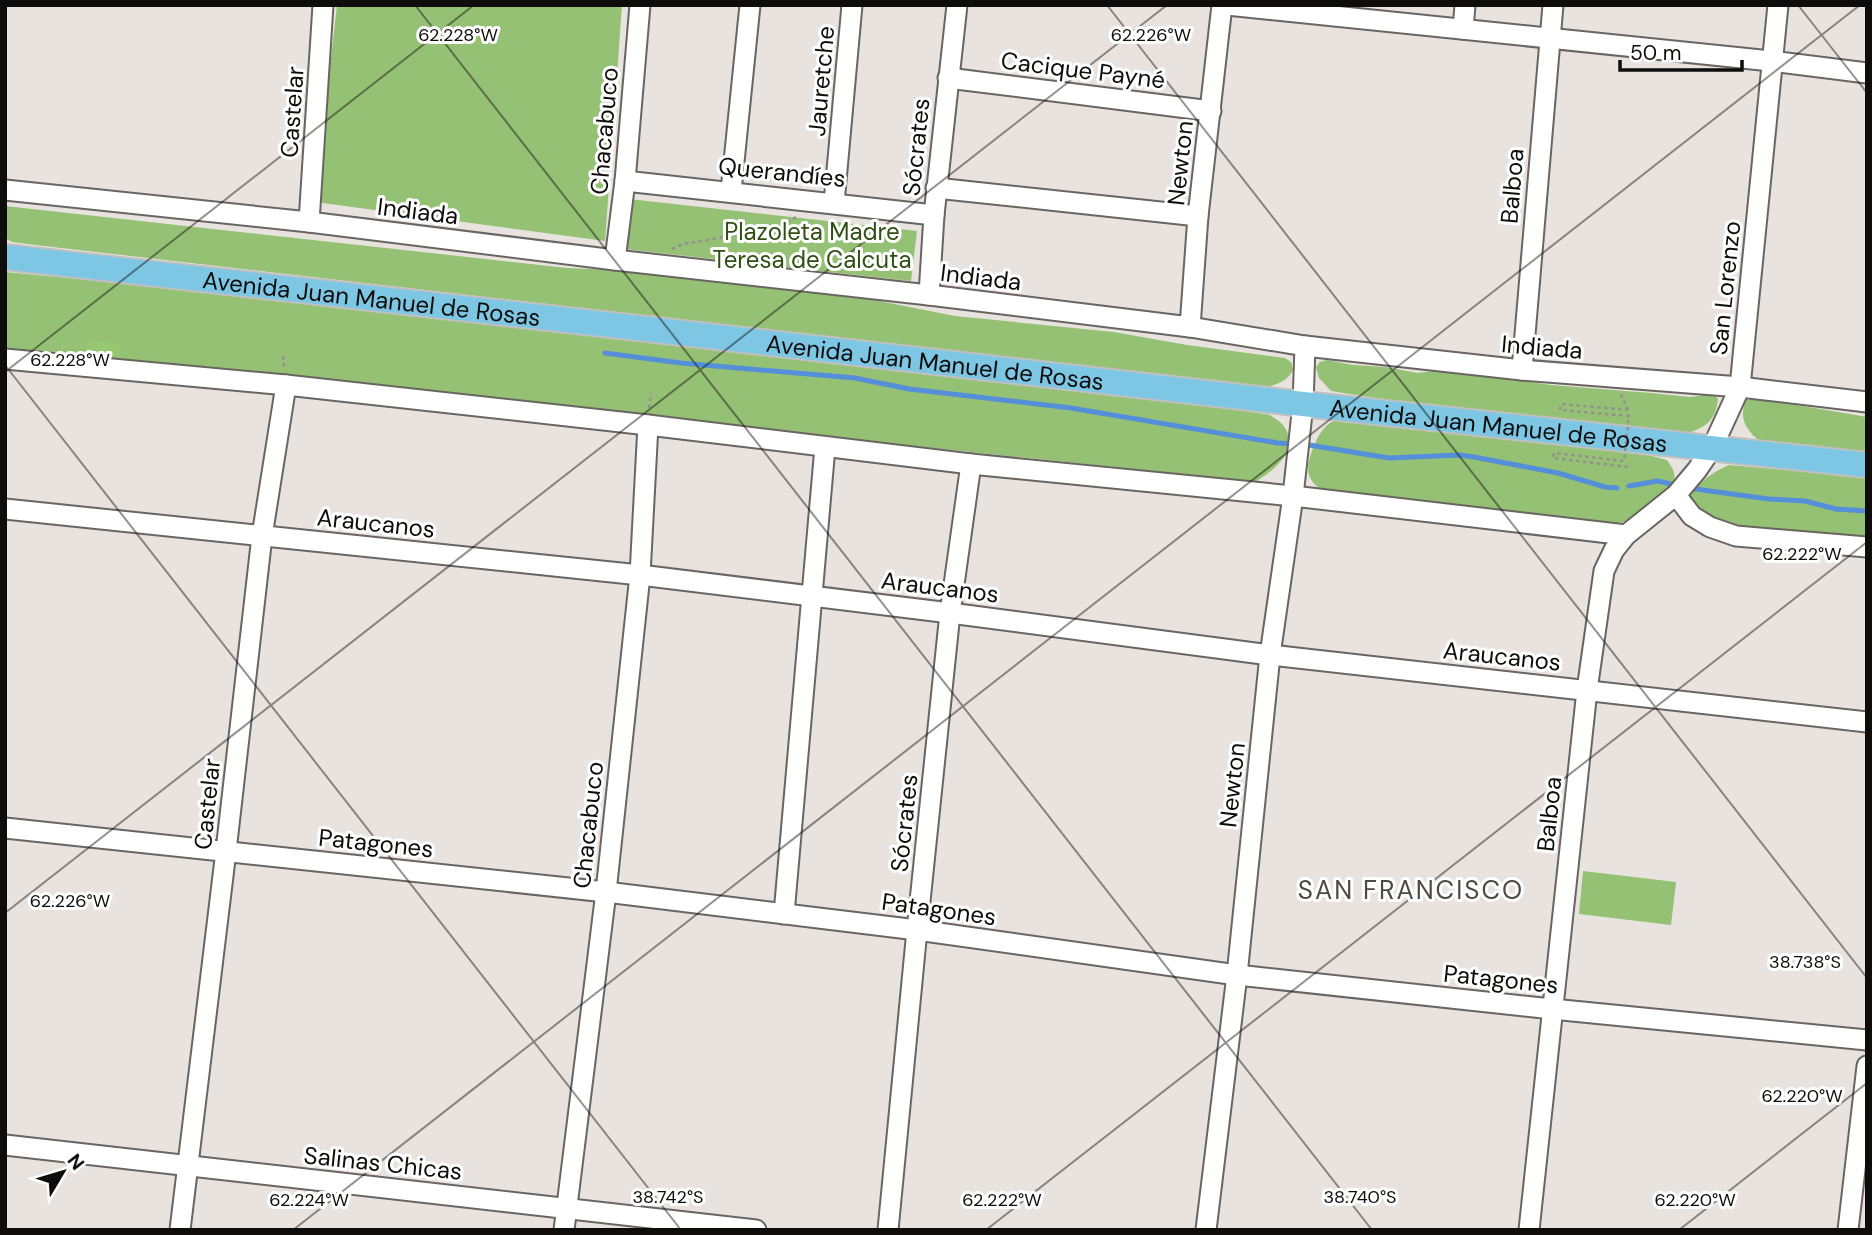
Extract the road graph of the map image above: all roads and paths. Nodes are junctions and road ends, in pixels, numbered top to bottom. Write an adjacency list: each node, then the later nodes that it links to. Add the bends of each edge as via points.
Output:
1 (323, 5): 25 (street, Castelar)
2 (640, 5): 18 (street, Chacabuco)
3 (750, 5): 21 (street)
4 (852, 5): 22 (street, Jauretche)
5 (957, 5): 16 (street, Sócrates)
6 (1222, 5): 17 (street, Newton)
7 (1227, 5): 11 (street)
8 (1465, 5): 12 (street)
9 (1553, 5): 13 (street, Balboa)
10 (1778, 5): 14 (street, San Lorenzo)
11 (1350, 11): 12 (street)
12 (1463, 29): 13 (street)
13 (1549, 38): 14 (street); 33 (street, Balboa)
14 (1771, 61): 15 (street); 35 (street, San Lorenzo)
15 (1867, 73)
16 (948, 78): 17 (street, Cacique Payné); 19 (street, Sócrates)
17 (1211, 111): 24 (street, Newton)
18 (625, 181): 21 (street, Querandíes); 28 (street, Chacabuco)
19 (936, 188): 23 (street, Sócrates); 24 (street)
20 (5, 190): 25 (street, Indiada)
21 (731, 191): 22 (street, Querandíes)
22 (829, 202): 23 (street, Querandíes); 26 (path, via 778,228)
23 (933, 215): 29 (street, Sócrates)
24 (1198, 216): 30 (street, Newton)
25 (309, 222): 28 (street, Indiada)
26 (672, 248)
27 (5, 257): 37 (main road, Avenida Juan Manuel de Rosas)
28 (615, 260): 29 (street, Indiada)
29 (929, 295): 30 (street, Indiada)
30 (1190, 327): 31 (street, Indiada)
31 (1305, 346): 33 (street, Indiada); 37 (street, Newton)
32 (5, 359): 34 (street)
33 (1522, 370): 35 (street, Indiada)
34 (286, 385): 39 (street); 49 (street, Castelar)
35 (1740, 387): 36 (street, Indiada); 41 (street, San Lorenzo)
36 (1867, 402)
37 (1303, 404): 41 (main road, Avenida Juan Manuel de Rosas); 46 (street, Newton)
38 (1629, 410): 44 (path, bridge, via 1561,404 1560,410 1629,416 1624,461 1554,453 1553,458)
39 (648, 425): 40 (street); 51 (street, Chacabuco)
40 (825, 447): 42 (street); 52 (street)
41 (1712, 448): 43 (main road, Avenida Juan Manuel de Rosas); 45 (street, San Lorenzo)
42 (971, 464): 46 (street); 53 (street, Sócrates)
43 (1867, 465)
44 (1628, 467)
45 (1676, 495): 48 (street, San Lorenzo); 50 (street, via 1692,516 1736,536)
46 (1293, 496): 48 (street); 54 (street, Newton)
47 (5, 509): 49 (street, Araucanos)
48 (1626, 535): 55 (street, Balboa, via 1604,571)
49 (262, 536): 51 (street, Araucanos); 58 (street, Castelar)
50 (1867, 547)
51 (640, 575): 52 (street, Araucanos); 59 (street, Chacabuco)
52 (812, 596): 53 (street, Araucanos); 60 (street)
53 (950, 613): 54 (street, Araucanos); 61 (street, Sócrates)
54 (1270, 655): 55 (street, Araucanos); 62 (street, Newton)
55 (1587, 690): 56 (street, Araucanos); 63 (street, Balboa)
56 (1867, 722)
57 (5, 828): 58 (street, Patagones)
58 (226, 851): 59 (street, Patagones); 67 (street, Castelar)
59 (606, 892): 60 (street, Patagones); 68 (street, Chacabuco)
60 (784, 914): 61 (street, Patagones)
61 (917, 930): 62 (street, Patagones); 72 (street, Sócrates)
62 (1237, 975): 63 (street, Patagones); 73 (street, Newton)
63 (1552, 1009): 64 (street, Patagones); 74 (street, Balboa)
64 (1867, 1040)
65 (1867, 1066): 75 (street)
66 (5, 1145): 67 (street, Salinas Chicas)
67 (187, 1165): 68 (street, Salinas Chicas); 69 (street, Castelar)
68 (566, 1208): 70 (street, Chacabuco); 71 (street, Salinas Chicas)
69 (180, 1230)
70 (564, 1230)
71 (756, 1230)
72 (888, 1230)
73 (1206, 1230)
74 (1529, 1230)
75 (1847, 1230)

